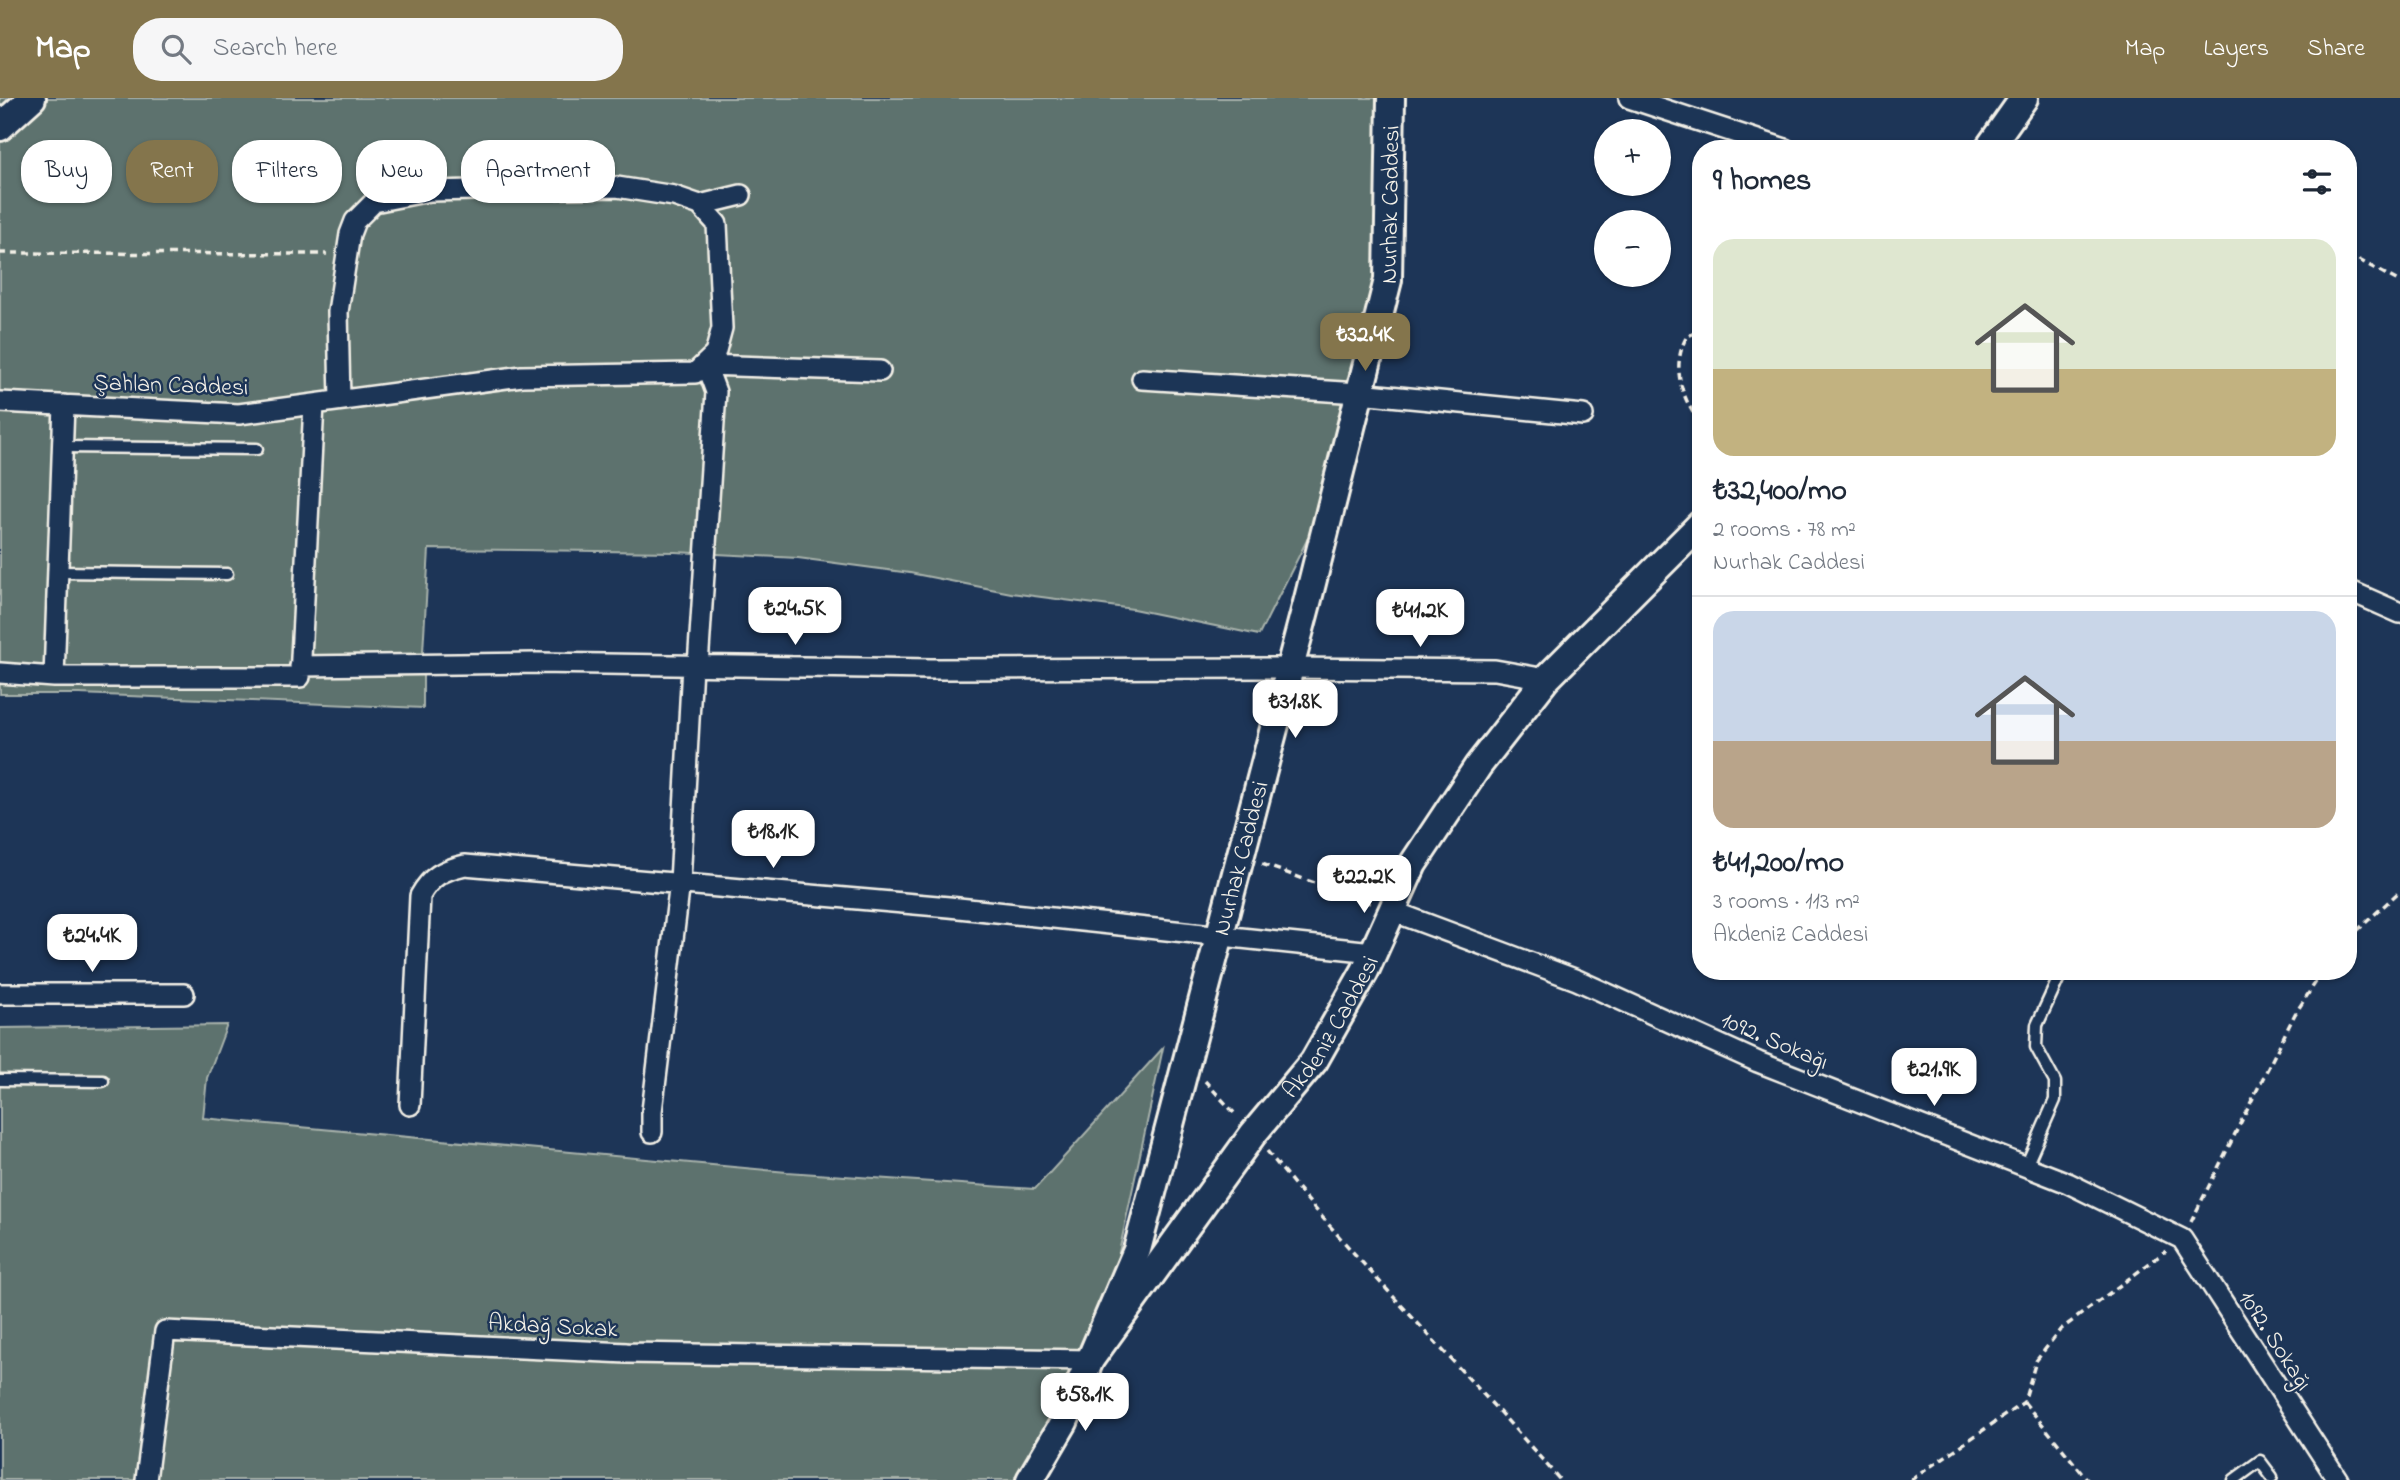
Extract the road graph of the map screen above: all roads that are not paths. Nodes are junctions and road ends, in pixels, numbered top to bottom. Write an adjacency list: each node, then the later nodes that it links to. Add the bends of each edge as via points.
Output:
1 (32, 98): 5 (street)
2 (1391, 98): 13 (street, Nurhak Caddesi, via 1388,280)
3 (1629, 98): 6 (street)
4 (2024, 98): 7 (street)
5 (0, 127)
6 (1757, 140)
7 (1994, 140)
8 (741, 195): 9 (street)
9 (700, 205): 10 (street, via 717,224 722,328 715,354); 14 (street, via 617,187 430,191 374,202 355,221 347,254 338,312)
10 (706, 365): 11 (street, Şahlan Caddesi); 14 (street, Şahlan Caddesi, via 695,373 522,376); 27 (street, via 716,392)
11 (880, 371)
12 (1142, 379): 13 (street)
13 (1359, 393): 18 (street); 28 (street, Nurhak Caddesi)
14 (340, 400): 16 (street, Şahlan Caddesi)
15 (0, 402): 17 (street, Şahlan Caddesi)
16 (314, 404): 17 (street, Şahlan Caddesi, via 239,414); 26 (street)
17 (64, 405): 19 (street)
18 (1583, 415)
19 (62, 447): 20 (lane); 22 (street)
20 (257, 449)
21 (1692, 533): 31 (street, Akdeniz Caddesi)
22 (58, 572): 23 (lane); 30 (street)
23 (227, 574)
24 (2357, 594): 25 (street)
25 (2400, 613)
26 (300, 666): 27 (street); 30 (street, via 300,677)
27 (695, 666): 28 (street); 32 (street)
28 (1289, 668): 31 (street, via 1495,670); 34 (street, Nurhak Caddesi)
29 (0, 673): 30 (street)
30 (54, 677)
31 (1546, 679): 33 (street, Akdeniz Caddesi, via 1478,766 1413,864)
32 (680, 882): 34 (street); 41 (street, via 465,865 428,881 420,896); 42 (street)
33 (1392, 911): 35 (street, Akdeniz Caddesi); 43 (street, 1092. Sokağı, via 1577,980 1758,1062)
34 (1219, 933): 35 (street); 44 (street, Nurhak Caddesi, via 1136,1250)
35 (1373, 952): 44 (street, Akdeniz Caddesi, via 1314,1061 1253,1133)
36 (2058, 980): 43 (lane, via 2037,1024 2036,1047 2055,1082 2055,1100)
37 (184, 993): 38 (street)
38 (0, 994)
39 (0, 1080): 40 (lane)
40 (103, 1081)
41 (410, 1105)
42 (652, 1132)
43 (2026, 1166): 49 (street, 1092. Sokağı, via 2182,1240)
44 (1090, 1360): 46 (street, Akdağ Sokak, via 627,1353 165,1331); 47 (street, Akdeniz Caddesi, via 1064,1422)
45 (2272, 1479): 48 (lane, via 2260,1461)
46 (146, 1480)
47 (1030, 1480)
48 (2234, 1480)
49 (2338, 1480)

